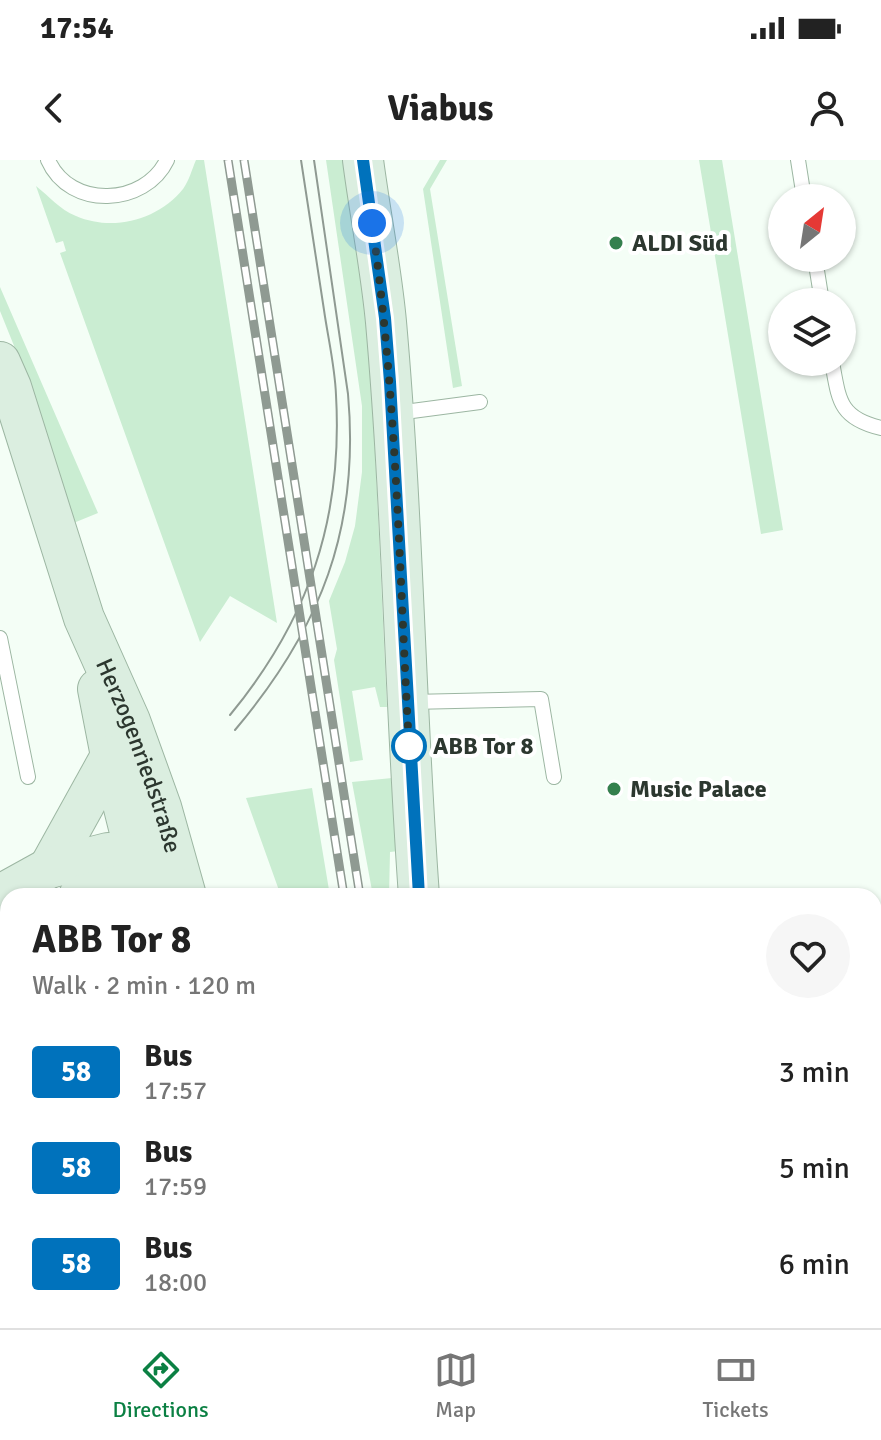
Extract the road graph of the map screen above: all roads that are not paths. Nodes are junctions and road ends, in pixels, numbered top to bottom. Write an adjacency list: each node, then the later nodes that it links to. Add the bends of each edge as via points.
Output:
1 (48, 160): 2 (lane, via 69,184 99,197 138,191 161,174)
2 (167, 160)
3 (363, 160): 9 (street)
4 (798, 160): 5 (lane)
5 (802, 184)
6 (0, 362): 11 (street, Herzogenriedstraße)
7 (835, 376): 10 (lane, via 846,412)
8 (480, 402): 9 (lane)
9 (393, 413): 13 (street)
10 (881, 428)
11 (84, 618): 14 (street, Herzogenriedstraße); 19 (street, Herzogenriedstraße, via 130,721)
12 (0, 638): 15 (lane)
13 (406, 702): 16 (lane, via 541,699); 22 (street)
14 (111, 756): 17 (street); 18 (street, Herzogenriedstraße)
15 (28, 777)
16 (554, 777)
17 (49, 868): 18 (street, via 108,853); 20 (street)
18 (142, 877): 19 (street); 21 (street)
19 (181, 877)
20 (13, 888)
21 (106, 888)
22 (418, 888)

